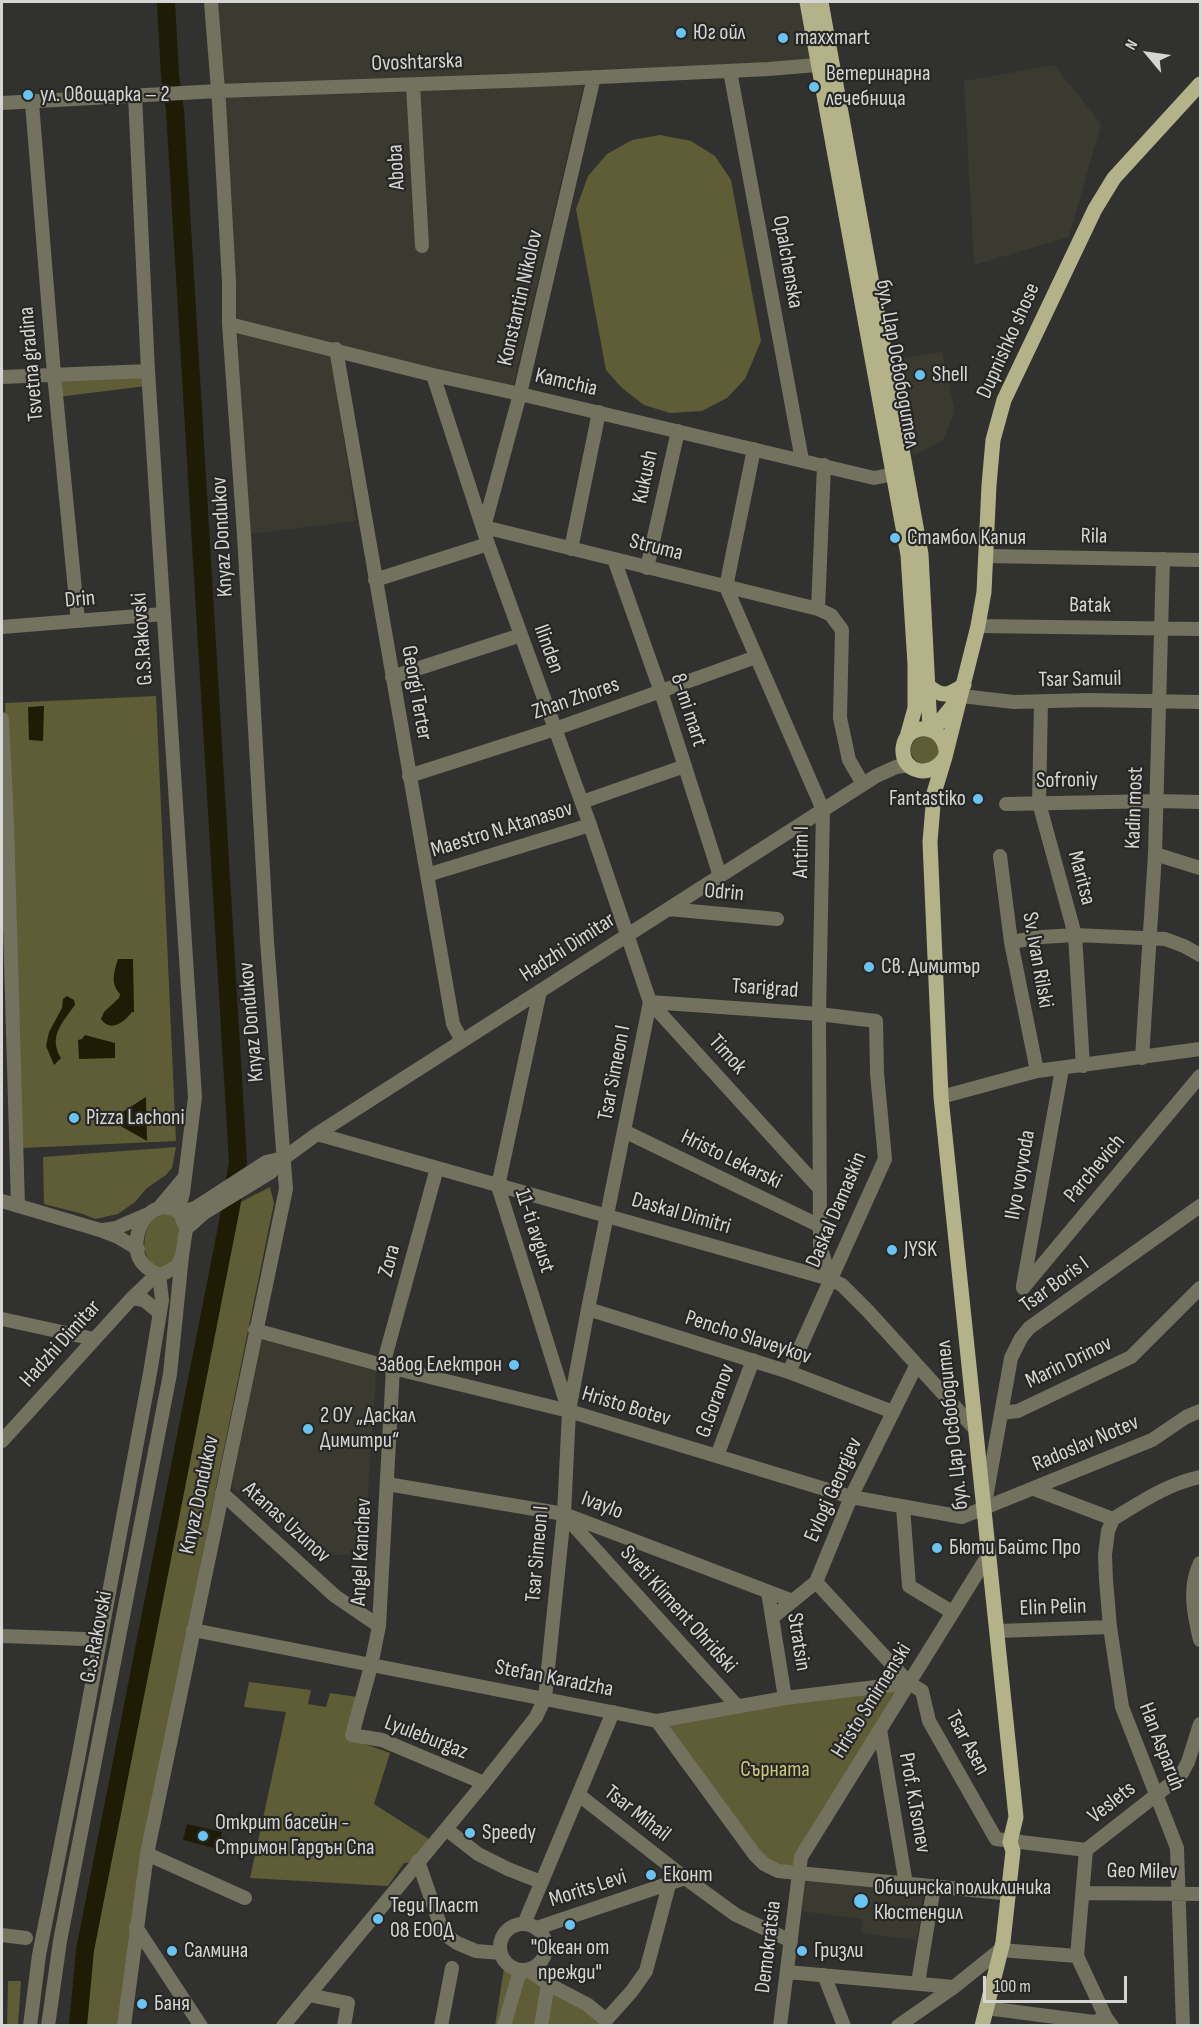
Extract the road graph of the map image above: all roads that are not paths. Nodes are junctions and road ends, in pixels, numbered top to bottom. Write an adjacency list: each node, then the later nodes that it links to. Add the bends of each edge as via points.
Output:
1 (211, 2): 9 (street, Knyaz Dondukov)
2 (807, 2): 4 (main road, бул. Цар Освободител)
3 (821, 2): 4 (main road, бул. Цар Освободител)
4 (826, 64): 5 (street, Ovoshtarska); 26 (main road, бул. Цар Освободител); 47 (main road, бул. Цар Освободител, via 921,554)
5 (730, 71): 6 (street, Ovoshtarska); 24 (street, Opalchenska)
6 (594, 77): 7 (street, Ovoshtarska); 20 (street, Konstantin Nikolov)
7 (413, 84): 9 (street, Ovoshtarska); 13 (street, Aboba)
8 (1200, 84): 30 (main road, Dupnishko shose, via 1114,178 1095,209 1004,400 993,440)
9 (213, 91): 10 (street, Ovoshtarska); 14 (street, Knyaz Dondukov)
10 (141, 96): 11 (street, Ovoshtarska); 16 (street, G.S.Rakovski)
11 (32, 103): 12 (street, Ovoshtarska); 17 (street, Tsvetna gradina)
12 (2, 104)
13 (422, 246)
14 (229, 324): 15 (street, Kamchia); 99 (street, Knyaz Dondukov)
15 (336, 349): 18 (street, Kamchia); 35 (street, Georgi Terter)
16 (148, 371): 17 (street); 38 (street, G.S.Rakovski)
17 (54, 374): 19 (street); 39 (street, Tsvetna gradina)
18 (433, 375): 20 (street, Kamchia); 27 (street, Ilinden)
19 (2, 377)
20 (520, 394): 21 (street, Kamchia); 27 (street, Konstantin Nikolov)
21 (598, 412): 22 (street, Kamchia); 29 (street)
22 (678, 431): 23 (street, Kamchia); 34 (street, Kukush)
23 (754, 449): 24 (street, Kamchia); 36 (street)
24 (802, 460): 25 (street, Kamchia)
25 (824, 465): 26 (street, Kamchia, via 874,478); 37 (street)
26 (894, 474): 56 (main road, бул. Цар Освободител, via 908,555 915,664 915,708)
27 (484, 527): 28 (street, Ilinden); 29 (street, Struma)
28 (488, 544): 35 (street); 44 (street, Ilinden)
29 (571, 549): 31 (street, Struma)
30 (987, 556): 32 (street, Rila); 40 (main road, Dupnishko shose)
31 (614, 559): 34 (street, Struma); 49 (street, 8-mi mart)
32 (1163, 559): 33 (street, Rila); 42 (street, Kadin most)
33 (1200, 560)
34 (647, 568): 36 (street, Struma)
35 (375, 580): 46 (street, Georgi Terter)
36 (726, 587): 37 (street, Struma); 45 (street, Antim I)
37 (818, 609): 62 (street, via 831,615 842,630 840,718 849,760)
38 (163, 614): 39 (street, Drin); 101 (street, G.S.Rakovski, via 195,1096)
39 (78, 621): 41 (street, Drin)
40 (978, 626): 42 (street, Batak); 48 (main road, Dupnishko shose)
41 (2, 627)
42 (1161, 628): 43 (street, Batak); 50 (street, Kadin most)
43 (1200, 629)
44 (521, 635): 46 (street); 54 (street, Ilinden)
45 (756, 657): 49 (street, Zhan Zhores); 68 (street, Antim I)
46 (392, 678): 60 (street, Georgi Terter)
47 (927, 685): 48 (main road, via 942,694); 55 (main road, бул. Цар Освободител)
48 (963, 691): 51 (street, Tsar Samuil, via 1014,702); 55 (main road); 57 (main road, Dupnishko shose)
49 (661, 692): 54 (street, Zhan Zhores); 58 (street, 8-mi mart)
50 (1159, 701): 51 (street, Tsar Samuil); 52 (street, Tsar Samuil); 63 (street, Kadin most)
51 (1041, 702): 66 (street, Maritsa)
52 (1200, 702)
53 (2, 719): 70 (street)
54 (555, 729): 60 (street, Zhan Zhores); 64 (street, Ilinden)
55 (931, 730): 56 (main road, via 918,729); 57 (main road, via 943,738)
56 (906, 741): 59 (main road, via 904,757); 61 (street)
57 (945, 754): 59 (main road, via 935,769); 69 (main road, Dupnishko shose, via 936,780)
58 (685, 766): 64 (street, Maestro N.Atanasov); 76 (street, 8-mi mart)
59 (913, 768): 61 (street, via 896,767); 69 (main road, via 927,794)
60 (409, 776): 75 (street, Georgi Terter)
61 (876, 776): 62 (street, Hadzhi Dimitar)
62 (863, 784): 68 (street, Hadzhi Dimitar)
63 (1157, 801): 65 (street, Sofroniy); 66 (street, Sofroniy); 72 (street, Kadin most)
64 (582, 802): 71 (street, Ilinden)
65 (1200, 802)
66 (1039, 803): 67 (street, Sofroniy); 80 (street, Maritsa)
67 (1006, 804)
68 (823, 810): 76 (street, Hadzhi Dimitar); 86 (street, Antim I)
69 (931, 816): 96 (main road, бул. Цар Освободител)
70 (4, 823): 87 (street)
71 (590, 825): 75 (street, Maestro N.Atanasov); 79 (street, Ilinden)
72 (1155, 854): 74 (street); 81 (street, Kadin most)
73 (999, 856): 82 (street, Sv. Ivan Rilski)
74 (1200, 868)
75 (427, 875): 89 (street, Georgi Terter, via 453,1024)
76 (720, 876): 77 (street, Hadzhi Dimitar)
77 (668, 909): 78 (street, Odrin); 79 (street, Hadzhi Dimitar)
78 (777, 919)
79 (628, 934): 84 (street, Hadzhi Dimitar); 85 (street, Timok)
80 (1075, 935): 81 (street); 82 (street); 92 (street, Maritsa)
81 (1149, 938): 83 (street, via 1165,939); 91 (street, Kadin most)
82 (1011, 942): 94 (street, Sv. Ivan Rilski)
83 (1200, 955)
84 (540, 991): 89 (street, Hadzhi Dimitar); 102 (street, 11-ti avgust)
85 (650, 1002): 86 (street, Tsarigrad); 97 (street, Tsar Simeon I); 103 (street, Timok)
86 (819, 1014): 88 (street, Tsarigrad); 103 (street, Antim I)
87 (7, 1019): 106 (street)
88 (876, 1021): 118 (street, Daskal Damaskin, via 885,1159)
89 (462, 1041): 98 (street, Hadzhi Dimitar)
90 (1200, 1049): 91 (street)
91 (1142, 1058): 92 (street)
92 (1083, 1066): 93 (street)
93 (1062, 1069): 94 (street); 119 (street, Ilyo voyvoda)
94 (1037, 1071): 96 (street)
95 (1200, 1076): 119 (street, Parchevich)
96 (941, 1097): 135 (main road, бул. Цар Освободител)
97 (624, 1131): 111 (street, Tsar Simeon I); 112 (street, Hristo Lekarski)
98 (317, 1134): 99 (street, Hadzhi Dimitar); 100 (street, Daskal Dimitri)
99 (284, 1158): 108 (street, Hadzhi Dimitar); 125 (street, Knyaz Dondukov, via 286,1189)
100 (437, 1168): 102 (street, Daskal Dimitri); 129 (street, Zora)
101 (184, 1178): 104 (street, G.S.Rakovski); 109 (street)
102 (498, 1186): 111 (street, Daskal Dimitri); 131 (street, 11-ti avgust)
103 (820, 1189): 112 (street, Antim I)
104 (183, 1193): 108 (street); 110 (street, G.S.Rakovski)
105 (2, 1201): 106 (street)
106 (18, 1206): 114 (street)
107 (1200, 1206): 134 (street, Tsar Boris I, via 1029,1328 1011,1358)
108 (202, 1209): 110 (street); 113 (street)
109 (152, 1212): 110 (street, via 165,1207); 114 (street, via 116,1228); 115 (street, via 139,1233)
110 (179, 1212): 113 (street)
111 (607, 1215): 118 (street, Daskal Dimitri); 122 (street, Tsar Simeon I)
112 (820, 1226): 118 (street, Antim I, via 820,1245)
113 (186, 1229): 116 (street)
114 (100, 1230): 115 (street, via 118,1237)
115 (139, 1254): 117 (street, via 148,1269); 121 (street, via 139,1279)
116 (182, 1256): 117 (street, via 174,1269); 210 (street, G.S.Rakovski, via 170,1374 62,1930)
117 (158, 1274): 121 (street, Hadzhi Dimitar); 123 (street, G.S.Rakovski)
118 (830, 1279): 128 (street, Daskal Dimitri, via 868,1311); 130 (street, Daskal Damaskin)
119 (1023, 1288)
120 (1200, 1288): 134 (street, Marin Drinov, via 1131,1357 1018,1411)
121 (130, 1300): 123 (street, via 144,1300); 126 (street, Hadzhi Dimitar)
122 (588, 1309): 127 (street, Pencho Slaveykov); 131 (street, Tsar Simeon I)
123 (160, 1313): 209 (street, G.S.Rakovski, via 39,1956)
124 (2, 1319): 126 (street)
125 (255, 1330): 129 (street, Hristo Botev); 141 (street, Knyaz Dondukov)
126 (94, 1339): 136 (street, Hadzhi Dimitar)
127 (753, 1360): 130 (street, Pencho Slaveykov); 137 (street, G.Goranov)
128 (916, 1366): 133 (street, Evlogi Georgiev); 135 (street, Daskal Dimitri)
129 (388, 1367): 131 (street, Hristo Botev); 139 (street, Angel Kanchev)
130 (789, 1372): 133 (street, Pencho Slaveykov)
131 (569, 1411): 137 (street, Hristo Botev); 145 (street, Tsar Simeon I)
132 (1200, 1411): 140 (street, Radoslav Notev, via 1152,1440)
133 (893, 1412): 142 (street, Evlogi Georgiev)
134 (1001, 1413): 144 (street, Tsar Boris I)
135 (976, 1430): 144 (main road, бул. Цар Освободител)
136 (2, 1442)
137 (717, 1456): 142 (street, Hristo Botev)
138 (1200, 1477): 146 (street, via 1152,1494)
139 (387, 1484): 145 (street, Ivaylo); 154 (street, Angel Kanchev)
140 (1034, 1489): 144 (street, Radoslav Notev); 146 (street)
141 (222, 1493): 154 (street, Atanas Uzunov, via 335,1596); 156 (street, Knyaz Dondukov)
142 (851, 1497): 143 (street, Hristo Botev); 149 (street, Evlogi Georgiev)
143 (903, 1506): 144 (street, Hristo Botev, via 962,1517); 152 (street, via 909,1586)
144 (984, 1509): 147 (main road, бул. Цар Освободител)
145 (564, 1514): 150 (street, Ivaylo); 163 (street, Tsar Simeon I); 165 (street, Sveti Kliment Ohridski)
146 (1113, 1519): 155 (street, Han Asparuh, via 1105,1555)
147 (989, 1554): 152 (street, Hristo Smirnenski); 157 (main road, бул. Цар Освободител)
148 (1200, 1563): 160 (street, via 1193,1602)
149 (816, 1582): 151 (street, Evlogi Georgiev); 162 (street, Tsar Asen)
150 (768, 1593): 151 (street, Ivaylo); 153 (street, Stratsin)
151 (792, 1601): 153 (street, Evlogi Georgiev)
152 (952, 1612): 162 (street, Hristo Smirnenski)
153 (773, 1617): 164 (street, Stratsin)
154 (379, 1626): 161 (street, Angel Kanchev)
155 (1110, 1627): 157 (street, Elin Pelin); 173 (street, Han Asparuh, via 1122,1707)
156 (193, 1630): 161 (street, Stefan Karadzha); 177 (street, Knyaz Dondukov)
157 (998, 1631): 175 (main road, бул. Цар Освободител, via 1016,1816)
158 (2, 1636): 159 (street)
159 (85, 1639)
160 (1200, 1640)
161 (371, 1666): 163 (street, Stefan Karadzha); 170 (street, Angel Kanchev)
162 (909, 1683): 164 (street, Stefan Karadzha); 169 (street, Hristo Smirnenski); 175 (street, Tsar Asen, via 922,1691 929,1721 996,1839)
163 (545, 1698): 166 (street, Stefan Karadzha); 171 (street, Tsar Simeon I, via 536,1717)
164 (785, 1698): 165 (street, Stefan Karadzha)
165 (738, 1707): 167 (street, Stefan Karadzha)
166 (613, 1712): 167 (street, Stefan Karadzha); 172 (street)
167 (657, 1721): 179 (street, via 759,1860 778,1871)
168 (1200, 1724): 173 (street, Veslets, via 1182,1773)
169 (880, 1730): 179 (street, Hristo Smirnenski, via 801,1857); 182 (street, Prof. K.Tsonev)
170 (352, 1735): 171 (street, Lyuleburgaz, via 382,1740)
171 (484, 1783): 174 (street, Tsar Simeon I)
172 (579, 1795): 180 (street, Tsar Mihail); 181 (street)
173 (1156, 1795): 176 (street, Veslets); 187 (street, Han Asparuh, via 1177,1848)
174 (446, 1829): 178 (street, Tsar Simeon I); 181 (street, via 478,1854)
175 (1010, 1842): 176 (street, Veslets); 185 (main road); 195 (main road, бул. Цар Освободител, via 1013,1851)
176 (1086, 1850): 186 (street)
177 (147, 1854): 189 (street); 191 (street, Knyaz Dondukov)
178 (418, 1861): 196 (street, via 443,1933 476,1951); 205 (street, Tsar Simeon I)
179 (799, 1873): 182 (street); 194 (street, Demokratsia)
180 (685, 1878): 183 (street, Morits Levi); 194 (street, Tsar Mihail, via 736,1915)
181 (541, 1882): 190 (street)
182 (906, 1884): 184 (street)
183 (669, 1885): 190 (street, Morits Levi); 207 (street, via 646,1971)
184 (934, 1886): 185 (street); 202 (street)
185 (1002, 1893): 195 (main road, via 997,1941)
186 (1083, 1893): 187 (street, Geo Milev); 197 (street)
187 (1178, 1894): 188 (street, Geo Milev); 222 (street, Han Asparuh)
188 (1200, 1894)
189 (245, 1898)
190 (531, 1926): 196 (street, via 517,1924 505,1932); 199 (street, via 546,1940 547,1948 542,1962)
191 (136, 1927): 211 (street, Knyaz Dondukov); 212 (street)
192 (2, 1935): 193 (street)
193 (26, 1938)
194 (791, 1941): 200 (street, Demokratsia)
195 (1000, 1950): 197 (street); 204 (street); 206 (main road, бул. Цар Освободител)
196 (501, 1953): 199 (street, via 508,1965)
197 (1077, 1956): 208 (street)
198 (452, 1968): 215 (street)
199 (529, 1970): 203 (street); 216 (street, via 519,1974)
200 (787, 1972): 201 (street); 218 (street, Demokratsia)
201 (824, 1975): 202 (street); 219 (street)
202 (918, 1983): 204 (street)
203 (549, 1984): 207 (street, via 588,2005); 217 (street)
204 (954, 1987): 220 (street)
205 (309, 1995): 213 (street, Tsar Simeon I); 214 (street, via 348,2003)
206 (986, 2008): 208 (street); 221 (main road, бул. Цар Освободител)
207 (606, 2023)
208 (1109, 2023)
209 (30, 2025)
210 (48, 2025)
211 (124, 2025)
212 (201, 2025)
213 (283, 2025)
214 (344, 2025)
215 (441, 2025)
216 (504, 2025)
217 (541, 2025)
218 (780, 2025)
219 (844, 2025)
220 (898, 2025)
221 (982, 2025)
222 (1184, 2025)

